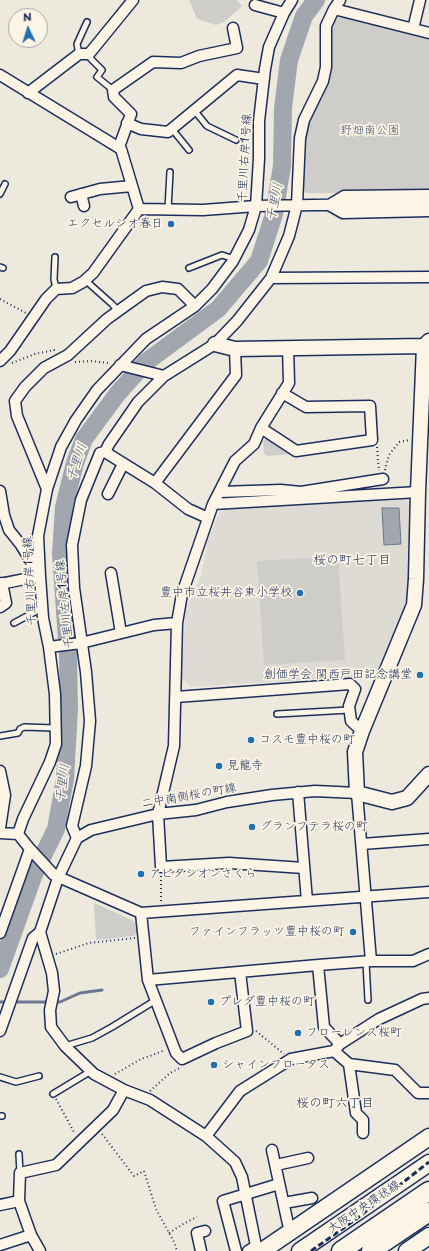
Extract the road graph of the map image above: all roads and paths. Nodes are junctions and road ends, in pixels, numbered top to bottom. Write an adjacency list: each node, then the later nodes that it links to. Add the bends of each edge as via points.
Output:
1 (133, 0): 12 (street)
2 (292, 0): 7 (street, 千里川右岸1号線)
3 (340, 0): 6 (street, 千里川左岸1号線)
4 (420, 0): 10 (street)
5 (255, 5): 7 (street)
6 (334, 9): 10 (street); 29 (street, 千里川左岸1号線, via 326,26 326,67 323,81 304,120 300,138)
7 (284, 13): 14 (street, 千里川右岸1号線, via 269,47)
8 (87, 22): 12 (lane, via 77,44)
9 (234, 28): 15 (street, via 237,48 199,56 182,63 152,62)
10 (413, 29): 11 (street)
11 (429, 33)
12 (84, 54): 15 (lane, via 102,70 97,77); 16 (street)
13 (0, 75): 16 (street)
14 (264, 79): 17 (street, via 237,75); 32 (street, 千里川右岸1号線, via 259,121)
15 (113, 90): 18 (street, via 114,97 131,114)
16 (28, 92): 21 (street)
17 (194, 110): 19 (street); 20 (lane, via 206,126)
18 (127, 123): 19 (street, via 141,129 168,132); 21 (street)
19 (172, 128): 22 (lane)
20 (236, 140)
21 (118, 147): 25 (street, via 121,148)
22 (189, 150)
23 (170, 172): 34 (lane)
24 (5, 184): 26 (lane)
25 (132, 186): 31 (street, via 100,189 76,195); 33 (street)
26 (0, 194)
27 (429, 195): 30 (street, via 344,196)
28 (429, 203): 30 (street)
29 (294, 205): 30 (street); 32 (street); 40 (street, 千里川左岸1号線, via 289,236)
30 (329, 205): 35 (street, via 343,213)
31 (84, 206)
32 (258, 206): 34 (street, via 203,210); 37 (street, 千里川右岸1号線)
33 (139, 209): 34 (street); 41 (street, via 93,273)
34 (168, 209)
35 (429, 211)
36 (55, 257): 42 (lane)
37 (234, 259): 38 (lane, via 222,255); 45 (street, 千里川右岸1号線, via 212,289)
38 (189, 268)
39 (429, 277): 40 (street)
40 (270, 278): 48 (street, 千里川左岸1号線, via 237,321)
41 (85, 280): 42 (street, via 72,288); 46 (lane)
42 (56, 290): 44 (street)
43 (0, 299): 44 (path, via 26,313)
44 (43, 303): 52 (street, via 10,350)
45 (195, 306): 46 (street, via 178,289 162,287 146,291); 53 (street, 千里川右岸1号線, via 146,339)
46 (118, 311): 51 (street)
47 (427, 343): 49 (street); 57 (street)
48 (215, 344): 50 (street); 54 (street, 千里川左岸1号線)
49 (288, 347): 50 (street); 55 (street, via 289,383)
50 (235, 349): 62 (street, via 236,375)
51 (62, 358): 52 (path, via 54,350); 53 (path, via 67,362 90,361); 63 (street, via 44,368 25,387 16,401 16,416)
52 (5, 363)
53 (120, 365): 54 (street); 63 (street, 千里川右岸1号線, via 97,390 76,420 62,447)
54 (164, 376): 59 (street, 千里川左岸1号線, via 138,402)
55 (282, 393): 56 (street); 58 (street, via 306,407 370,406)
56 (261, 428): 58 (street, via 296,451); 65 (street, via 254,444 235,461)
57 (423, 436): 61 (path, via 400,442 389,455); 66 (street)
58 (372, 440): 61 (path, via 376,440)
59 (105, 452): 60 (street); 78 (street, 千里川左岸1号線, via 100,452 81,500 72,545)
60 (123, 464): 62 (street); 67 (street)
61 (381, 480): 65 (street, via 301,492)
62 (155, 483): 69 (street, via 188,510)
63 (47, 489): 71 (street, 千里川右岸1号線, via 38,536)
64 (0, 491): 71 (street, via 9,530)
65 (220, 492): 68 (street)
66 (418, 492): 68 (street); 84 (street, via 414,605)
67 (108, 494)
68 (213, 504): 69 (street)
69 (208, 518): 76 (street, via 182,594)
70 (111, 573): 77 (street)
71 (40, 576): 72 (street); 74 (street, 千里川右岸1号線)
72 (1, 583): 73 (street, via 6,603)
73 (0, 607)
74 (42, 608): 75 (lane); 79 (street, 千里川右岸1号線)
75 (14, 623)
76 (177, 623): 77 (street, via 154,625); 80 (street)
77 (121, 633): 78 (street)
78 (81, 643): 79 (street); 94 (street, 千里川左岸1号線, via 90,721 86,766 72,826)
79 (49, 647): 83 (street, 千里川右岸1号線, via 55,694)
80 (176, 697): 81 (street, via 350,684 355,689); 90 (street, via 174,746)
81 (349, 710): 82 (lane); 84 (street, via 351,722)
82 (277, 714)
83 (55, 728): 85 (lane, via 24,727 18,732); 93 (street, 千里川右岸1号線, via 56,744 50,762)
84 (362, 731): 89 (street, via 355,752)
85 (0, 736)
86 (0, 771): 91 (street, via 5,795)
87 (429, 774): 89 (street, via 407,798 392,802)
88 (298, 792): 89 (street, 二中南側桜の町線); 90 (street, 二中南側桜の町線); 99 (street)
89 (357, 793): 96 (street)
90 (158, 814): 94 (street, 二中南側桜の町線, via 91,830); 98 (street)
91 (0, 828)
92 (0, 833): 93 (street)
93 (18, 834): 97 (street)
94 (77, 838): 100 (street)
95 (429, 839): 96 (street)
96 (362, 844): 102 (street)
97 (31, 850): 100 (street); 107 (street)
98 (161, 867): 99 (street, via 230,863); 104 (path)
99 (304, 868): 103 (street)
100 (56, 876): 105 (street); 106 (street)
101 (429, 892): 102 (street)
102 (366, 896): 103 (street); 111 (street)
103 (307, 901): 105 (street)
104 (161, 906)
105 (141, 913): 108 (street)
106 (40, 932): 110 (street); 118 (street, via 33,938)
107 (0, 933)
108 (143, 937): 110 (path, via 89,943); 114 (street)
109 (429, 954): 111 (street, via 413,961)
110 (47, 957): 120 (street, via 54,992 50,1010 51,1027)
111 (369, 962): 112 (street); 117 (lane)
112 (318, 965): 113 (street); 122 (street, via 324,1027)
113 (240, 972): 114 (street); 119 (street)
114 (148, 980): 116 (street)
115 (429, 998): 122 (street, via 379,1019)
116 (156, 1000): 120 (lane, via 92,1038); 121 (street)
117 (368, 1000)
118 (0, 1031)
119 (247, 1031): 123 (street); 124 (path, via 256,1030)
120 (65, 1046): 126 (street)
121 (173, 1046): 123 (street); 129 (path, via 141,1059)
122 (337, 1047): 124 (street); 125 (street)
123 (182, 1059): 133 (path, via 184,1066 170,1073)
124 (291, 1060): 136 (street, via 240,1091)
125 (349, 1064): 131 (street, via 395,1070 418,1093); 135 (street, via 356,1113 362,1120)
126 (91, 1071): 129 (street); 132 (lane)
127 (38, 1076): 128 (lane, via 16,1082)
128 (0, 1077)
129 (106, 1080): 130 (street)
130 (124, 1090): 133 (street); 134 (street, via 113,1110)
131 (429, 1093)
132 (53, 1094): 138 (path)
133 (143, 1097): 136 (street)
134 (96, 1127): 138 (street); 156 (path, via 134,1176 144,1171 156,1209)
135 (363, 1133)
136 (206, 1136): 147 (street, via 235,1162 242,1177)
137 (429, 1137): 160 (main road)
138 (80, 1142): 144 (street, via 56,1165)
139 (272, 1150): 143 (street)
140 (19, 1154): 144 (lane)
141 (308, 1158): 143 (street)
142 (429, 1163): 166 (main road, 大阪中央環状線)
143 (276, 1165): 145 (street)
144 (20, 1173): 149 (street)
145 (279, 1184): 147 (street); 150 (street)
146 (429, 1191): 167 (highway)
147 (245, 1194): 164 (street, via 224,1201); 165 (street, via 256,1246)
148 (312, 1198): 150 (street)
149 (19, 1201): 151 (street); 157 (street)
150 (284, 1203): 154 (street)
151 (0, 1205)
152 (429, 1212): 168 (highway)
153 (197, 1217): 156 (path)
154 (288, 1224)
155 (205, 1231): 163 (street, via 197,1233)
156 (169, 1233): 162 (path)
157 (31, 1235): 159 (street); 161 (street)
158 (429, 1236): 169 (main road)
159 (0, 1245)
160 (264, 1250)
161 (40, 1251)
162 (177, 1251)
163 (201, 1251)
164 (236, 1251)
165 (248, 1251)
166 (300, 1251)
167 (341, 1251)
168 (371, 1251)
169 (407, 1251)

